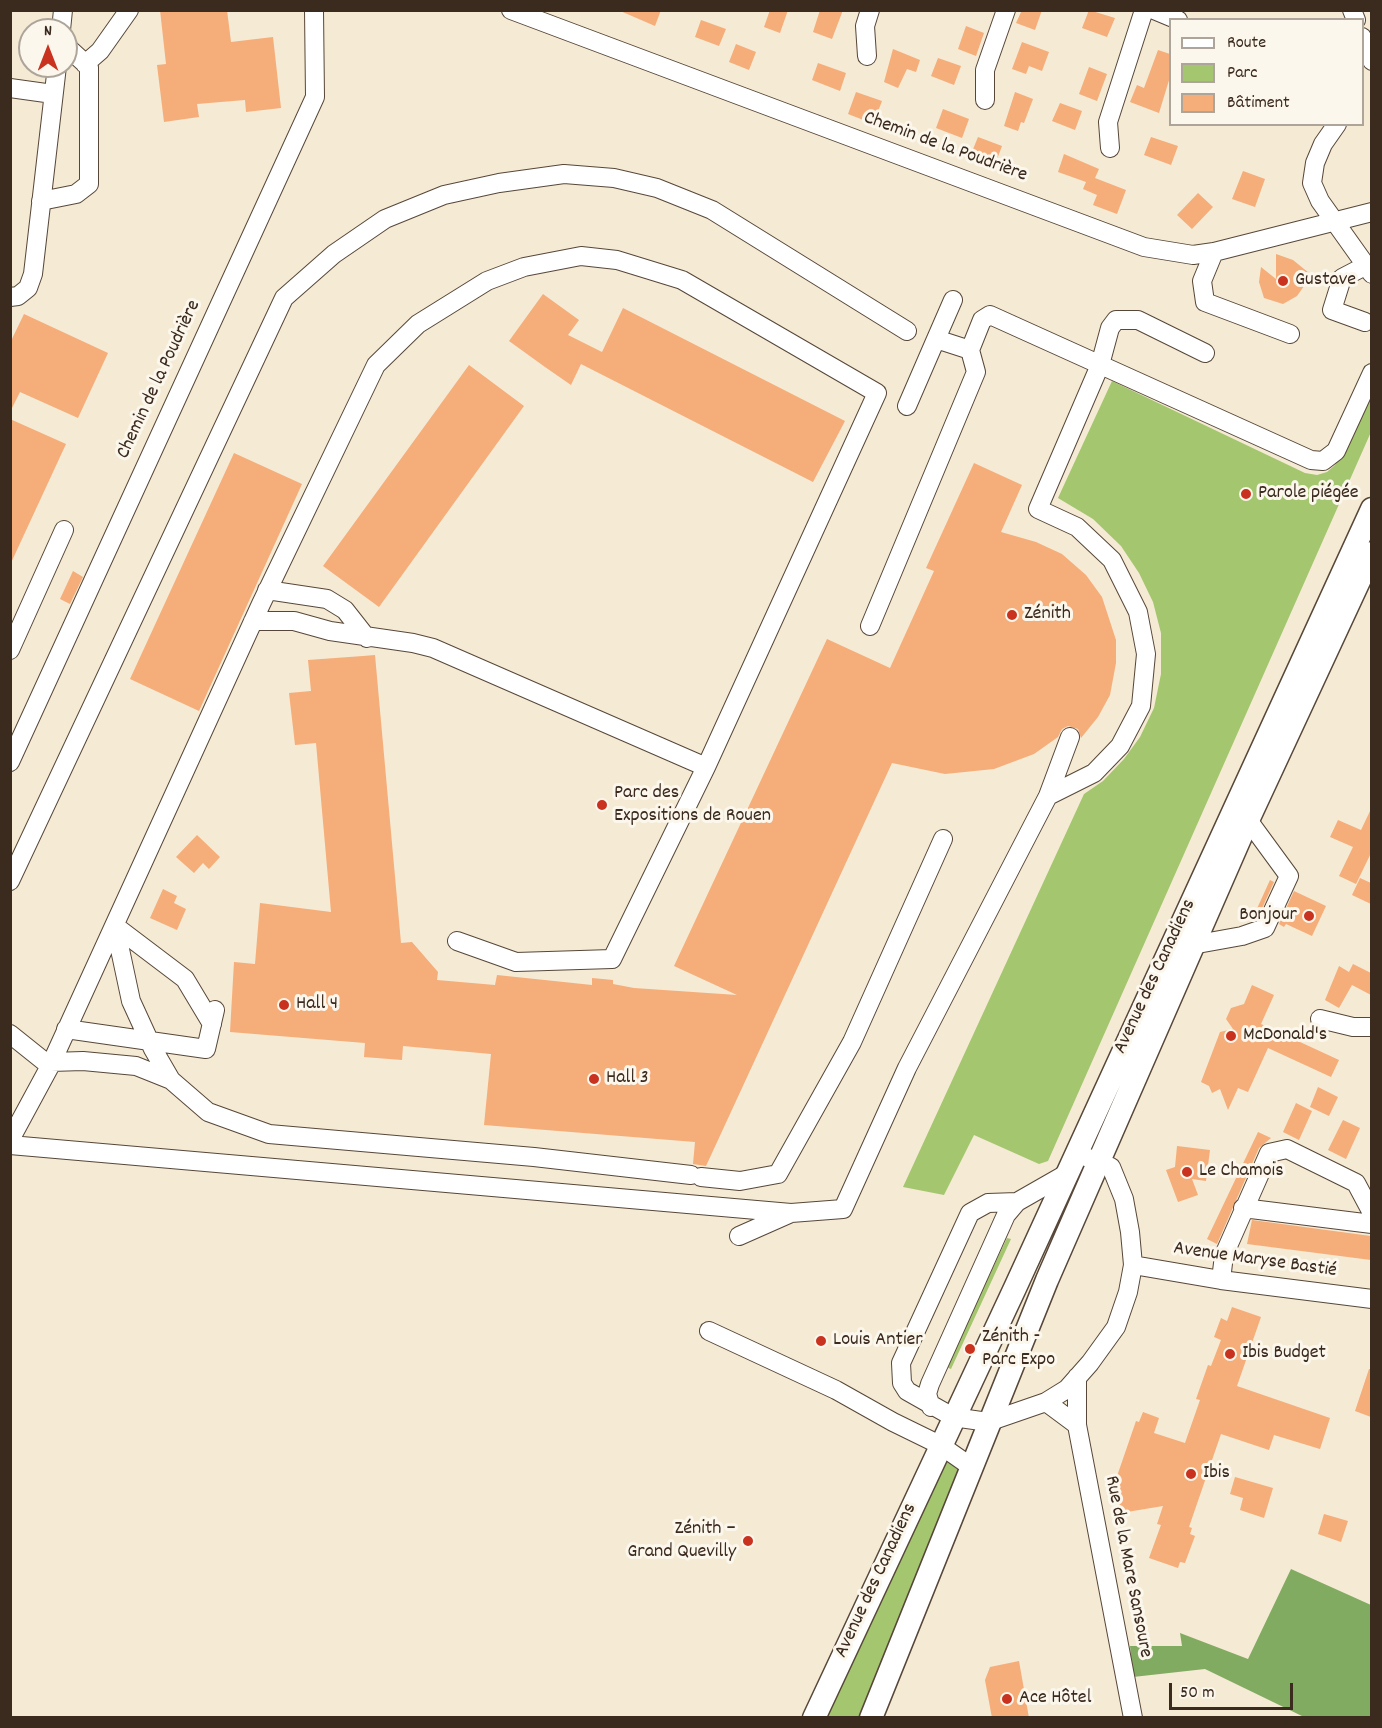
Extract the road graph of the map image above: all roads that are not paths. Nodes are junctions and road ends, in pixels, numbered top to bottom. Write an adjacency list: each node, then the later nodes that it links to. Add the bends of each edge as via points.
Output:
1 (129, 10): 13 (street)
2 (314, 10): 45 (street, Chemin de la Poudrière, via 315,97)
3 (511, 10): 23 (street, Chemin de la Poudrière, via 1144,247 1193,255)
4 (870, 10): 10 (street, via 865,26)
5 (1006, 10): 17 (street, via 985,70)
6 (1144, 10): 19 (street, via 1108,122)
7 (1154, 10): 8 (street)
8 (1173, 18)
9 (1364, 42): 12 (street)
10 (867, 56)
11 (78, 57): 13 (street)
12 (1371, 60)
13 (86, 64): 20 (street, via 89,184 76,194)
14 (56, 78): 16 (street)
15 (10, 88): 16 (street)
16 (54, 94): 20 (street)
17 (985, 100)
18 (1336, 126): 22 (street, via 1319,154 1312,183)
19 (1110, 148)
20 (41, 201): 25 (street, via 33,274 28,288)
21 (1371, 212): 22 (street, Chemin de la Poudrière)
22 (1336, 223): 23 (street, Chemin de la Poudrière); 24 (street)
23 (1214, 252): 29 (street, via 1202,281 1205,302)
24 (1368, 270): 27 (street, via 1342,278 1332,310)
25 (10, 297)
26 (953, 300): 30 (street)
27 (1365, 322)
28 (907, 331): 50 (street, via 712,210 657,188 614,178 564,174 499,183 444,195 385,219 334,254 284,298)
29 (1290, 334)
30 (936, 339): 31 (street); 35 (street)
31 (970, 350): 33 (street, via 982,320 990,315); 41 (street, via 976,372)
32 (1205, 353): 33 (street, via 1138,320 1123,318 1110,328)
33 (1100, 365): 34 (street, via 1299,456 1323,461 1336,451); 47 (street, via 1038,509 1077,527 1112,560 1138,612 1146,654 1141,706 1120,746 1094,773)
34 (1371, 374)
35 (907, 406)
36 (1371, 509): 64 (main road, Avenue des Canadiens)
37 (64, 530): 43 (street)
38 (1371, 553): 48 (main road, Avenue des Canadiens)
39 (267, 590): 40 (street); 42 (street, via 327,598 345,610); 46 (street, via 376,366 418,324 487,281 524,267 581,256 617,260 682,280 877,393)
40 (253, 621): 42 (street, via 294,621); 51 (street)
41 (870, 627)
42 (367, 638): 46 (street, via 433,648)
43 (10, 650)
44 (1070, 737): 47 (street)
45 (10, 762)
46 (706, 767): 52 (street, via 612,959 516,962)
47 (1048, 796): 67 (street, via 907,1068 843,1209)
48 (1248, 820): 53 (main road, Avenue des Canadiens); 53 (street, via 1289,876 1266,928)
49 (943, 839): 60 (street, via 852,1042 778,1174 740,1181 534,1157 269,1134 208,1112)
50 (10, 881)
51 (115, 926): 56 (street); 58 (street, via 131,1001); 58 (street, via 185,979 213,1017 206,1049)
52 (457, 941)
53 (1192, 945): 63 (main road, Avenue des Canadiens)
54 (1320, 1020): 55 (street)
55 (1371, 1027)
56 (66, 1029): 58 (street); 59 (street)
57 (10, 1034): 59 (street)
58 (149, 1040): 60 (street)
59 (50, 1064): 60 (street, via 83,1061 136,1066); 61 (street)
60 (171, 1080)
61 (10, 1140)
62 (10, 1145): 67 (street)
63 (1098, 1162): 64 (street); 71 (street, via 1111,1167 1124,1199); 79 (main road, Avenue des Canadiens)
64 (1071, 1164): 65 (street); 78 (main road, Avenue des Canadiens)
65 (1017, 1202): 77 (street, via 1003,1222 930,1384 927,1394); 77 (street, via 988,1203 970,1213 901,1363 900,1373 907,1391)
66 (1243, 1208): 68 (street, via 1269,1153 1287,1149 1356,1183); 69 (street); 72 (street, via 1224,1255)
67 (790, 1213): 70 (street)
68 (1371, 1213)
69 (1371, 1224)
70 (739, 1236)
71 (1133, 1265): 72 (street, Avenue Maryse Bastié); 75 (street, via 1116,1327)
72 (1221, 1280): 73 (street, Avenue Maryse Bastié)
73 (1371, 1299)
74 (709, 1331): 81 (street, via 836,1390)
75 (1077, 1377): 76 (street, via 1067,1389); 80 (street, Rue de la Mare Sansoure)
76 (1046, 1402): 79 (street); 80 (street)
77 (931, 1407): 78 (street)
78 (953, 1418): 79 (street); 81 (main road, Avenue des Canadiens)
79 (988, 1422): 82 (main road, Avenue des Canadiens)
80 (1077, 1425): 85 (street, Rue de la Mare Sansoure)
81 (940, 1445): 82 (street); 83 (main road, Avenue des Canadiens)
82 (970, 1467): 84 (main road, Avenue des Canadiens)
83 (814, 1718)
84 (871, 1718)
85 (1133, 1718)

